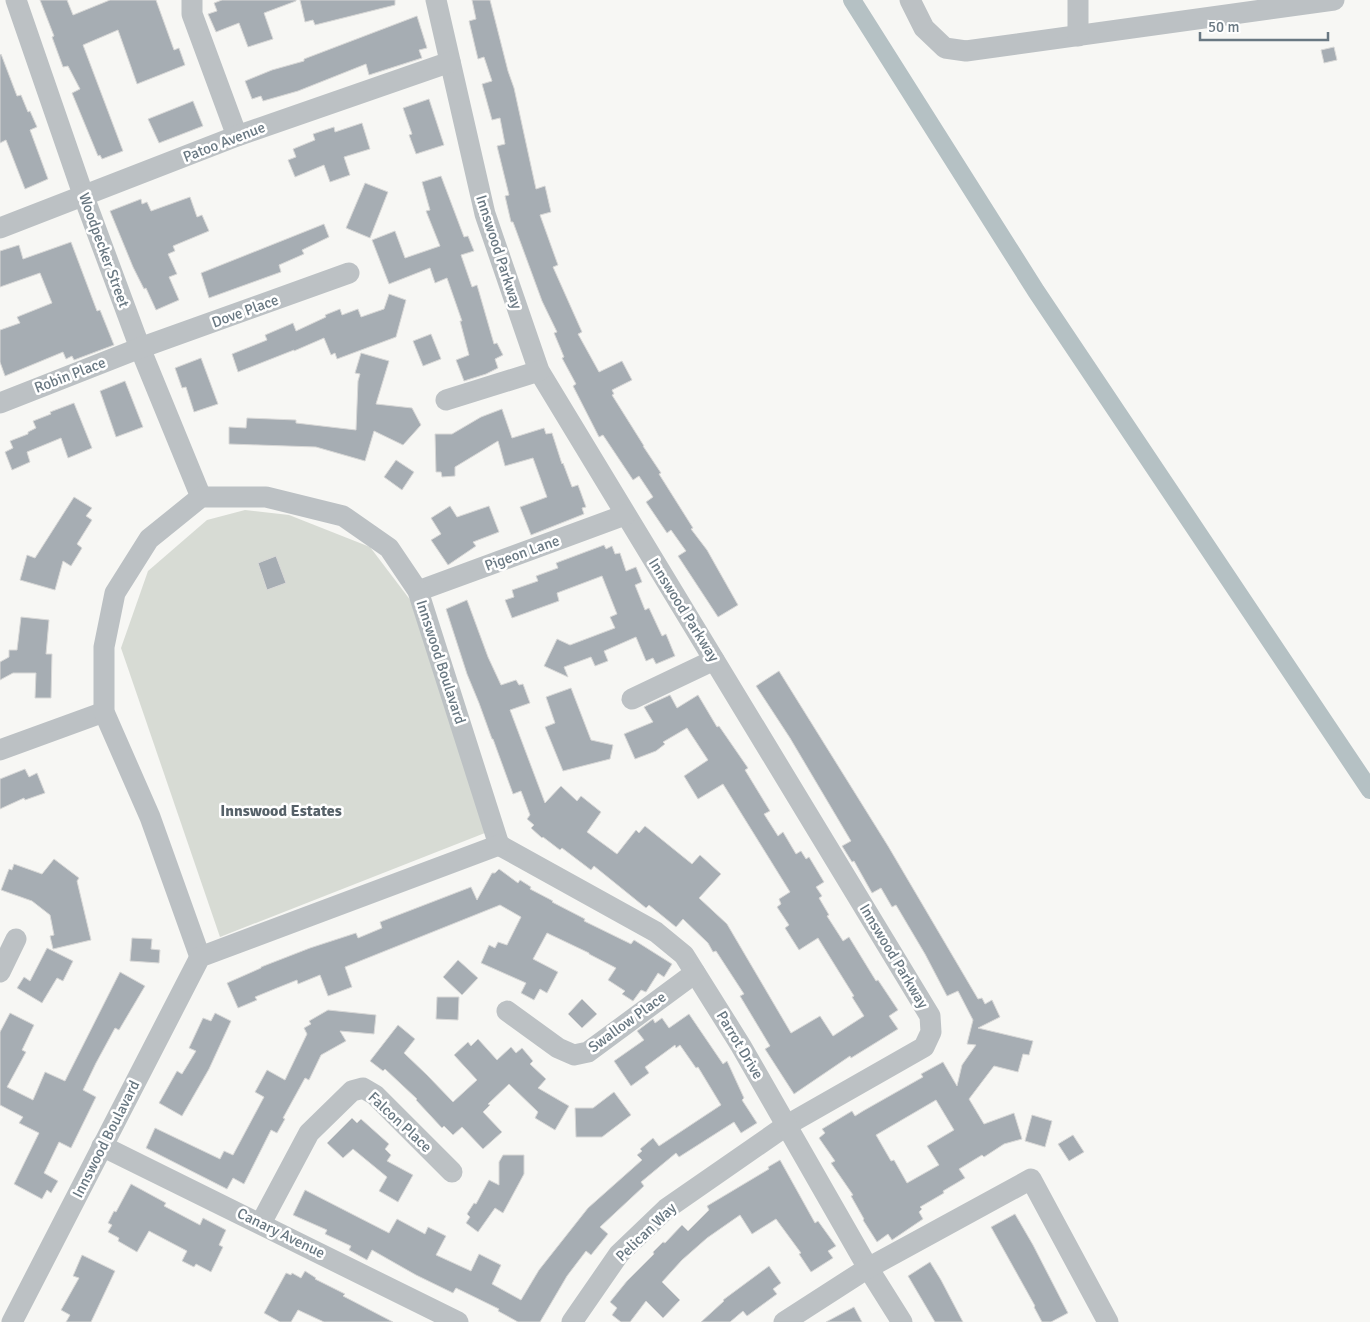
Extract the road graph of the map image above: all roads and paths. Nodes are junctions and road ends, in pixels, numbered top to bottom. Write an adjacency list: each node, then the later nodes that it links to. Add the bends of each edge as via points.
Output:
1 (16, 0): 11 (street, Woodpecker Street)
2 (192, 0): 10 (street, via 192,14)
3 (436, 0): 9 (street, Innswood Parkway)
4 (910, 0): 8 (street, via 924,28 945,48 966,52)
5 (1078, 0): 8 (street)
6 (1334, 0): 7 (street)
7 (1269, 5): 8 (street)
8 (1078, 36)
9 (450, 62): 10 (street, Patoo Avenue); 15 (street, Innswood Parkway, via 485,214)
10 (236, 136): 11 (street, Patoo Avenue)
11 (84, 197): 12 (street, Patoo Avenue); 14 (street, Woodpecker Street)
12 (0, 228)
13 (349, 273): 14 (street, Dove Place)
14 (140, 348): 17 (street, Robin Place); 18 (street, Woodpecker Street)
15 (538, 371): 16 (street); 19 (street, Innswood Parkway)
16 (446, 400)
17 (0, 403)
18 (201, 497): 20 (street, Innswood Boulavard, via 266,497 343,516 389,548); 23 (street, via 149,539 115,593 104,647)
19 (625, 515): 20 (street, Pigeon Lane); 21 (street, Innswood Parkway)
20 (418, 591): 25 (street, Innswood Boulavard)
21 (714, 660): 22 (street); 31 (street, Innswood Parkway, via 930,1016 931,1032 924,1047)
22 (632, 699)
23 (104, 712): 24 (street); 27 (street, via 150,817)
24 (0, 750)
25 (499, 845): 27 (street); 29 (street, Parrot Drive, via 656,932 684,955)
26 (16, 939): 28 (street)
27 (200, 957): 32 (street, Innswood Boulavard)
28 (0, 972)
29 (695, 973): 30 (street, Swallow Place, via 588,1052 574,1055 558,1048); 31 (street, Parrot Drive)
30 (507, 1011)
31 (787, 1125): 35 (street, Parrot Drive); 38 (street, Pelican Way, via 666,1209 619,1254)
32 (102, 1146): 34 (street, Canary Avenue); 36 (street, Innswood Boulavard)
33 (452, 1172): 34 (street, Falcon Place, via 375,1095 363,1088 352,1091 309,1133)
34 (261, 1223): 37 (street, Canary Avenue)
35 (868, 1268): 39 (street); 40 (street, Parrot Drive); 41 (street, via 1031,1179)
36 (12, 1322)
37 (458, 1322)
38 (572, 1322)
39 (784, 1322)
40 (902, 1322)
41 (1108, 1322)

